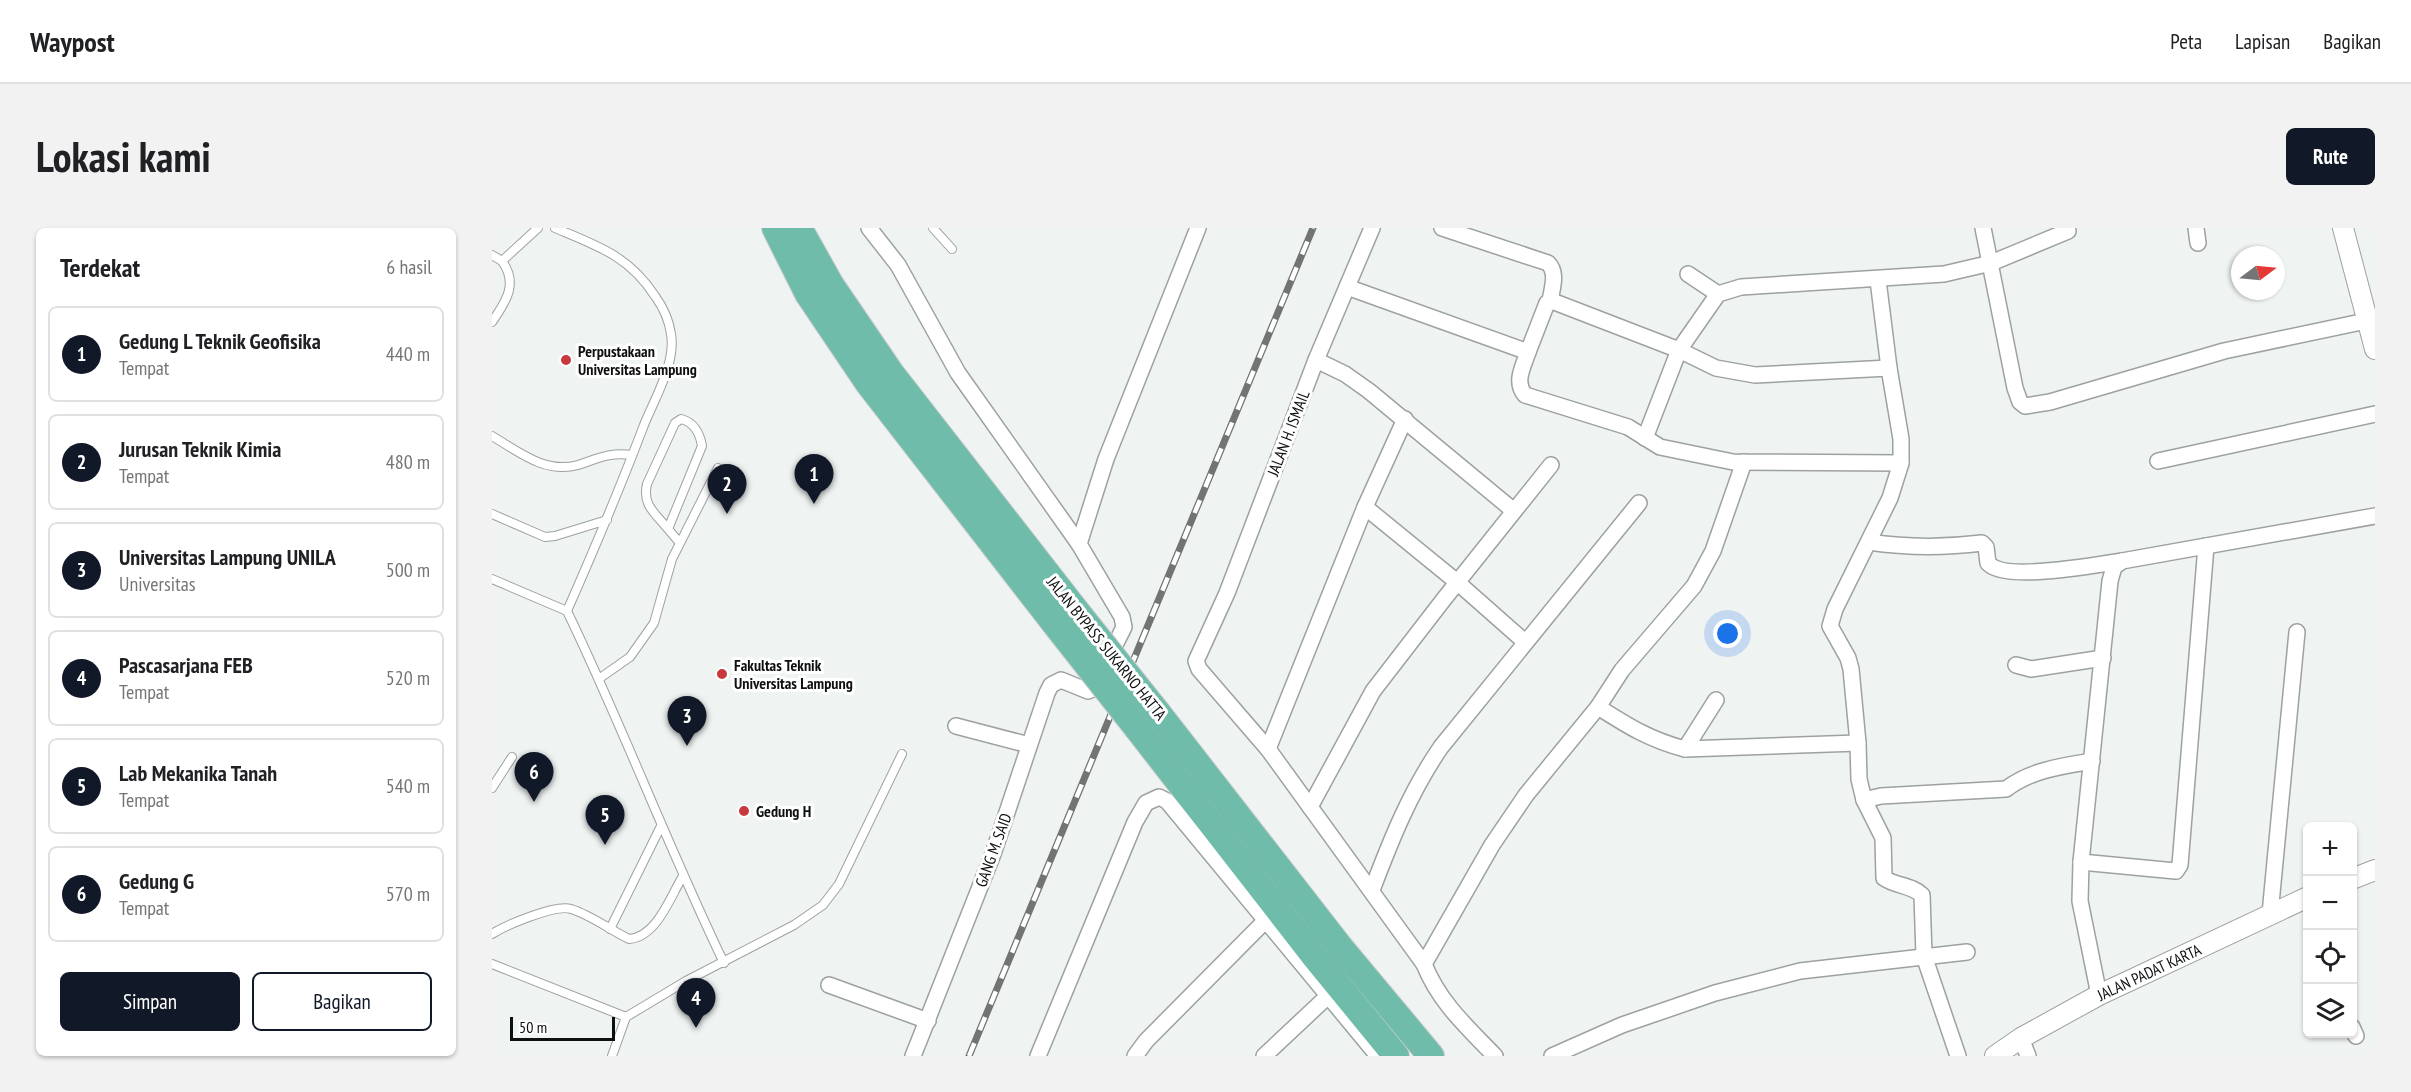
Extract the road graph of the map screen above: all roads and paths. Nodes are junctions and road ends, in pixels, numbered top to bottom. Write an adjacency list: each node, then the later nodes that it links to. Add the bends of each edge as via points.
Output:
1 (538, 228): 15 (lane)
2 (555, 228): 33 (lane, via 630,265 645,281 666,316 671,333 670,356)
3 (775, 228): 54 (highway, JALAN BYPASS SUKARNO HATTA, via 808,294 868,383)
4 (799, 228): 54 (highway, JALAN BYPASS SUKARNO HATTA, via 831,285 891,373)
5 (868, 228): 48 (street, via 898,265 958,373)
6 (933, 228): 13 (lane)
7 (1198, 228): 48 (street, via 1106,459)
8 (1371, 228): 19 (street, JALAN H. ISMAIL)
9 (1442, 228): 21 (street, via 1548,263 1554,275)
10 (1983, 228): 16 (street)
11 (2343, 228): 22 (street)
12 (2068, 231): 16 (street)
13 (952, 249)
14 (492, 255): 15 (lane)
15 (502, 261): 23 (lane, via 510,292)
16 (1991, 263): 18 (street, via 1944,274); 22 (street, via 2015,388 2025,406 2224,351)
17 (1688, 274): 20 (street)
18 (1878, 280): 20 (street, via 1741,287); 28 (street)
19 (1347, 287): 25 (street); 27 (street, JALAN H. ISMAIL)
20 (1718, 294): 26 (street)
21 (1550, 301): 25 (street); 26 (street)
22 (2371, 320): 24 (street)
23 (492, 322)
24 (2375, 349)
25 (1528, 352): 32 (street, via 1519,378 1525,395 1628,427)
26 (1683, 352): 28 (street, via 1716,368 1755,375); 32 (street)
27 (1316, 360): 30 (street, via 1345,374); 65 (street, JALAN H. ISMAIL, via 1227,592 1196,661)
28 (1889, 368): 36 (street, via 1901,439)
29 (2375, 414): 34 (street)
30 (1405, 419): 40 (street); 41 (street)
31 (492, 436): 33 (lane, via 543,466 576,465 608,454)
32 (1645, 438): 35 (street, via 1660,447)
33 (632, 455): 44 (lane)
34 (2158, 461)
35 (1744, 462): 36 (street); 61 (street, via 1706,566 1694,586 1622,670)
36 (1901, 463): 47 (street)
37 (1551, 465): 41 (street)
38 (718, 468): 46 (lane)
39 (1639, 503): 56 (street)
40 (1365, 507): 52 (street); 65 (street)
41 (1514, 512): 52 (street)
42 (492, 514): 44 (lane, via 545,537)
43 (2375, 516): 49 (street)
44 (607, 520): 53 (lane)
45 (668, 529): 45 (lane, via 646,503 645,492 675,423 681,419 689,421 700,435 702,446); 46 (lane)
46 (679, 542): 59 (lane, via 654,623 630,657)
47 (1869, 542): 50 (street, via 1906,548 1982,543 1988,563 1996,570 2049,572); 63 (street, via 1830,626 1851,669)
48 (1078, 544): 64 (street, GANG M. SAID, via 1124,622 1093,689 1088,691 1061,680 1051,686)
49 (2206, 546): 50 (street); 74 (street, via 2180,865 2176,871)
50 (2122, 561): 57 (street, via 2114,567 2110,581)
51 (492, 579): 53 (lane)
52 (1457, 582): 56 (street); 72 (street, via 1373,691)
53 (567, 611): 59 (lane)
54 (1065, 616): 101 (highway, JALAN BYPASS SUKARNO HATTA, bridge, via 1137,728); 102 (highway, JALAN BYPASS SUKARNO HATTA, bridge, via 1158,713 1340,947)
55 (2297, 632): 80 (street)
56 (1525, 642): 78 (street, via 1424,773 1403,811)
57 (2103, 658): 58 (street, via 2031,669); 69 (street)
58 (2016, 665)
59 (600, 678): 73 (lane)
60 (1716, 700): 66 (street)
61 (1598, 707): 66 (street, via 1640,734); 88 (street, via 1504,826)
62 (956, 726): 64 (street)
63 (1858, 743): 66 (street); 71 (street)
64 (1029, 745): 93 (street, GANG M. SAID, via 993,854)
65 (1268, 748): 72 (street, JALAN H. ISMAIL)
66 (1684, 749)
67 (902, 754): 87 (lane, via 830,897 794,925)
68 (512, 757): 70 (lane)
69 (2092, 761): 71 (street, via 2021,777 2006,789); 74 (street)
70 (492, 788)
71 (1864, 800): 85 (street, via 1883,838 1884,878 1922,895)
72 (1310, 807): 78 (street, JALAN H. ISMAIL)
73 (661, 826): 76 (lane); 82 (lane)
74 (2081, 862): 90 (street, via 2080,901)
75 (2375, 870): 77 (street)
76 (683, 876): 82 (lane, via 647,933 629,939); 87 (lane)
77 (2357, 877)
78 (1371, 890): 88 (street, JALAN H. ISMAIL)
79 (2303, 899): 80 (street, JALAN PADAT KARTA)
80 (2270, 914): 90 (street, JALAN PADAT KARTA)
81 (1266, 921): 91 (street); 98 (street, via 1167,801 1159,797 1150,800 1135,822); 99 (street)
82 (610, 929): 83 (lane, via 570,908 559,908)
83 (492, 933)
84 (1967, 951): 85 (street)
85 (1924, 956): 104 (street, via 1800,971 1715,993 1622,1025); 105 (street)
86 (492, 963): 92 (lane)
87 (724, 963): 92 (lane)
88 (1424, 964): 103 (street, JALAN H. ISMAIL, via 1450,1009)
89 (829, 985): 93 (street)
90 (2099, 994): 94 (street, JALAN PADAT KARTA)
91 (1329, 995): 95 (street); 100 (street)
92 (626, 1017): 96 (lane)
93 (928, 1020): 97 (street, GANG M. SAID)
94 (2025, 1047): 106 (street, JALAN PADAT KARTA)
95 (1271, 1054)
96 (613, 1056)
97 (913, 1056)
98 (1038, 1056)
99 (1135, 1056)
100 (1378, 1056)
101 (1396, 1056)
102 (1431, 1056)
103 (1495, 1056)
104 (1552, 1056)
105 (1958, 1056)
106 (1995, 1056)

